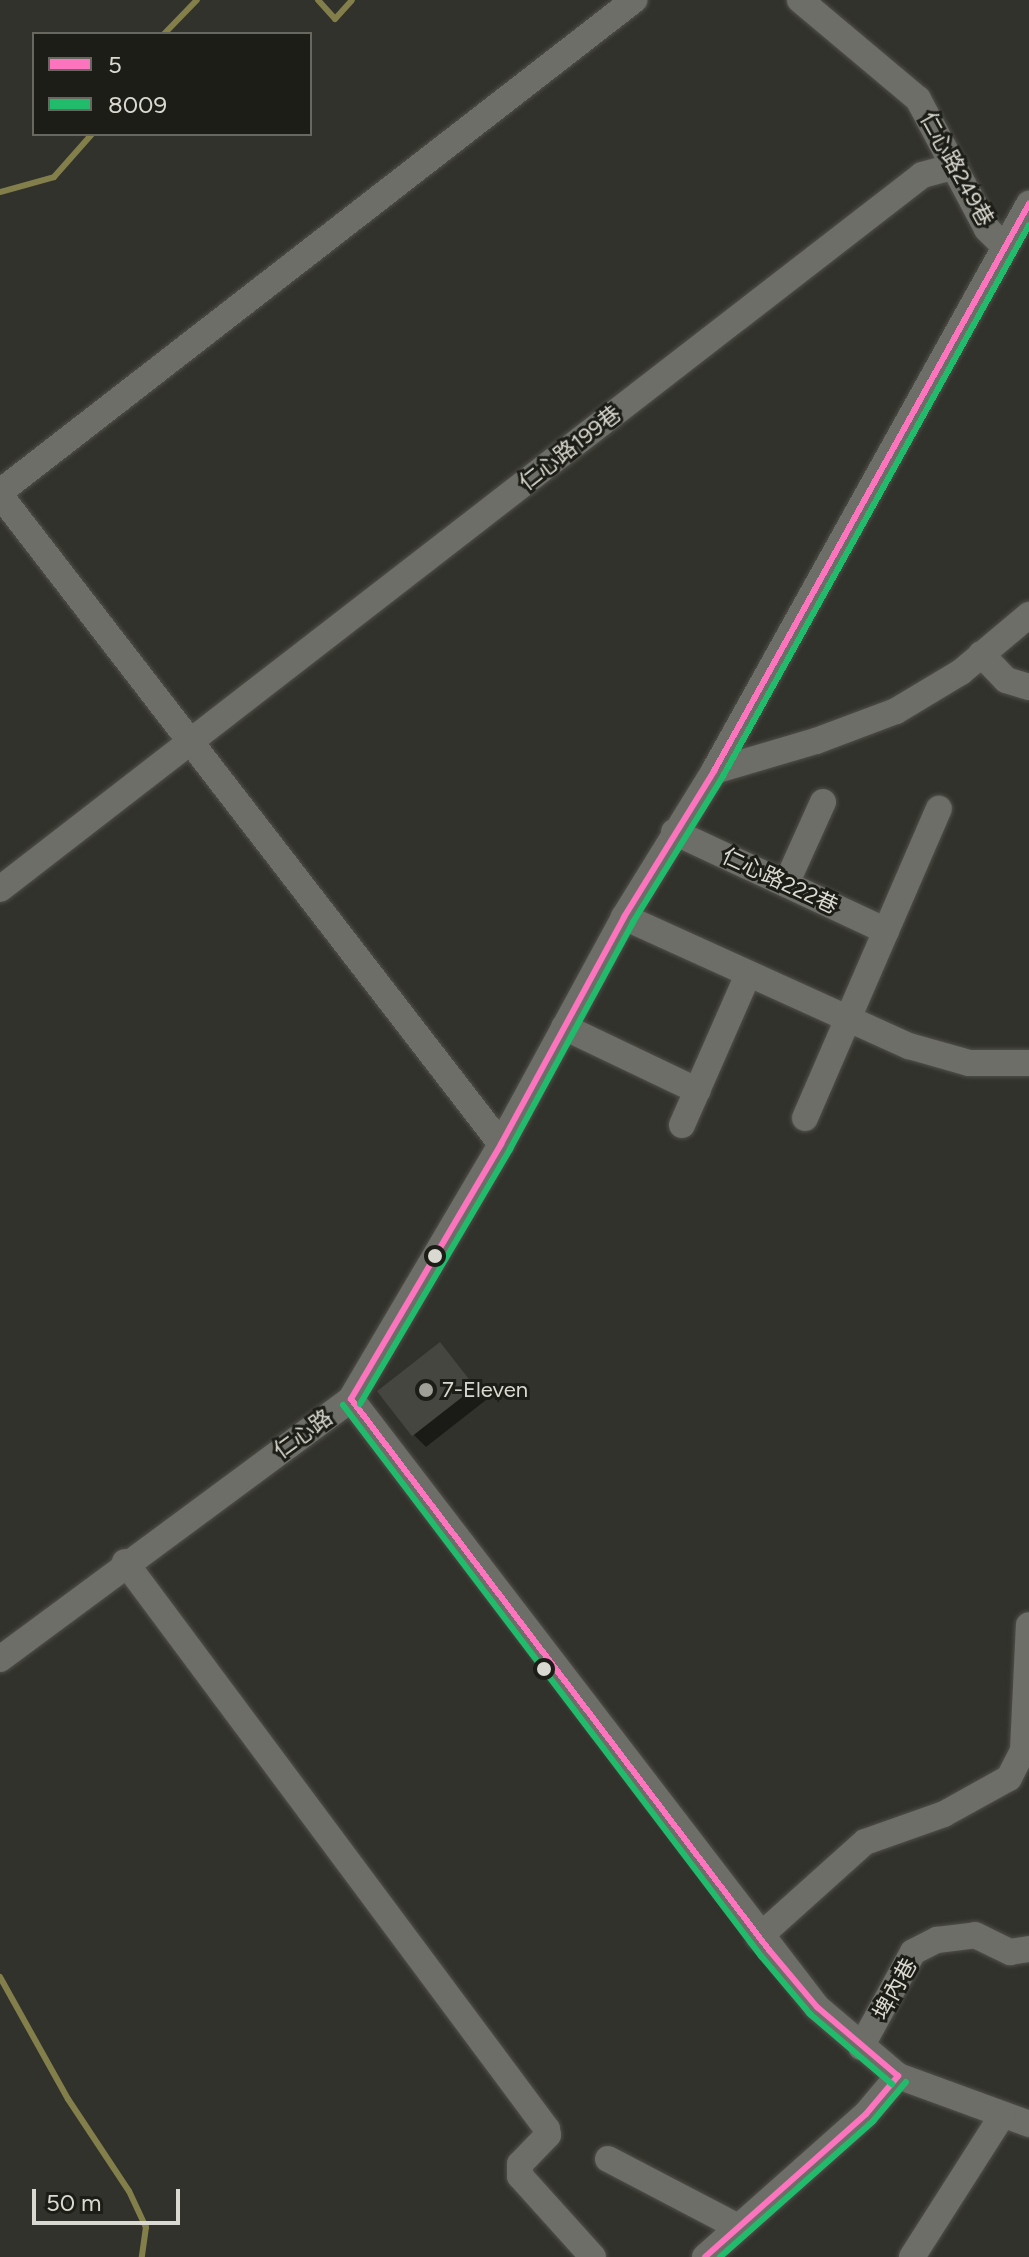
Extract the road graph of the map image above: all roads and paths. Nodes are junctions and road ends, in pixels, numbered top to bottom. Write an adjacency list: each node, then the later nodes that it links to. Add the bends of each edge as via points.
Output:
1 (634, 0): 6 (street)
2 (800, 0): 3 (street, 仁心路249巷, via 845,42 908,88)
3 (955, 166): 5 (street, 仁心路249巷, via 987,229); 10 (street, 仁心路199巷, via 922,175)
4 (1029, 204): 5 (street, 仁心路)
5 (1004, 246): 11 (street, 仁心路)
6 (0, 493): 10 (street)
7 (1029, 615): 8 (street)
8 (981, 654): 9 (street, via 1006,680); 11 (street, via 896,711)
9 (1029, 687)
10 (191, 742): 16 (street, 仁心路199巷); 26 (street)
11 (714, 771): 14 (street, 仁心路)
12 (823, 802): 15 (street)
13 (939, 809): 18 (street)
14 (674, 832): 15 (street, 仁心路222巷); 17 (street, 仁心路)
15 (786, 884): 18 (street, 仁心路222巷)
16 (0, 889)
17 (624, 917): 19 (street); 21 (street, 仁心路)
18 (886, 931): 20 (street)
19 (748, 975): 20 (street); 23 (street)
20 (846, 1021): 22 (street, via 969,1063); 24 (street)
21 (564, 1027): 23 (street); 26 (street, 仁心路)
22 (1029, 1063)
23 (698, 1091): 25 (street)
24 (805, 1118)
25 (682, 1125)
26 (501, 1144): 27 (street, 仁心路)
27 (351, 1399): 28 (street, 仁心路); 31 (street)
28 (125, 1562): 30 (street, 仁心路); 39 (street, via 547,2129 548,2135 520,2164 520,2176)
29 (1029, 1625): 31 (street, via 1023,1750 1009,1778 944,1814 865,1842)
30 (0, 1659)
31 (759, 1937): 33 (street, via 817,2007)
32 (1029, 1949): 33 (street, 埤內巷, via 1010,1952 975,1935 937,1940 913,1952)
33 (861, 2047): 34 (street)
34 (898, 2076): 35 (street); 38 (street, via 866,2114)
35 (1003, 2114): 36 (street); 41 (street)
36 (1029, 2124)
37 (608, 2159): 38 (street)
38 (738, 2227): 40 (street)
39 (593, 2257)
40 (705, 2257)
41 (912, 2257)

